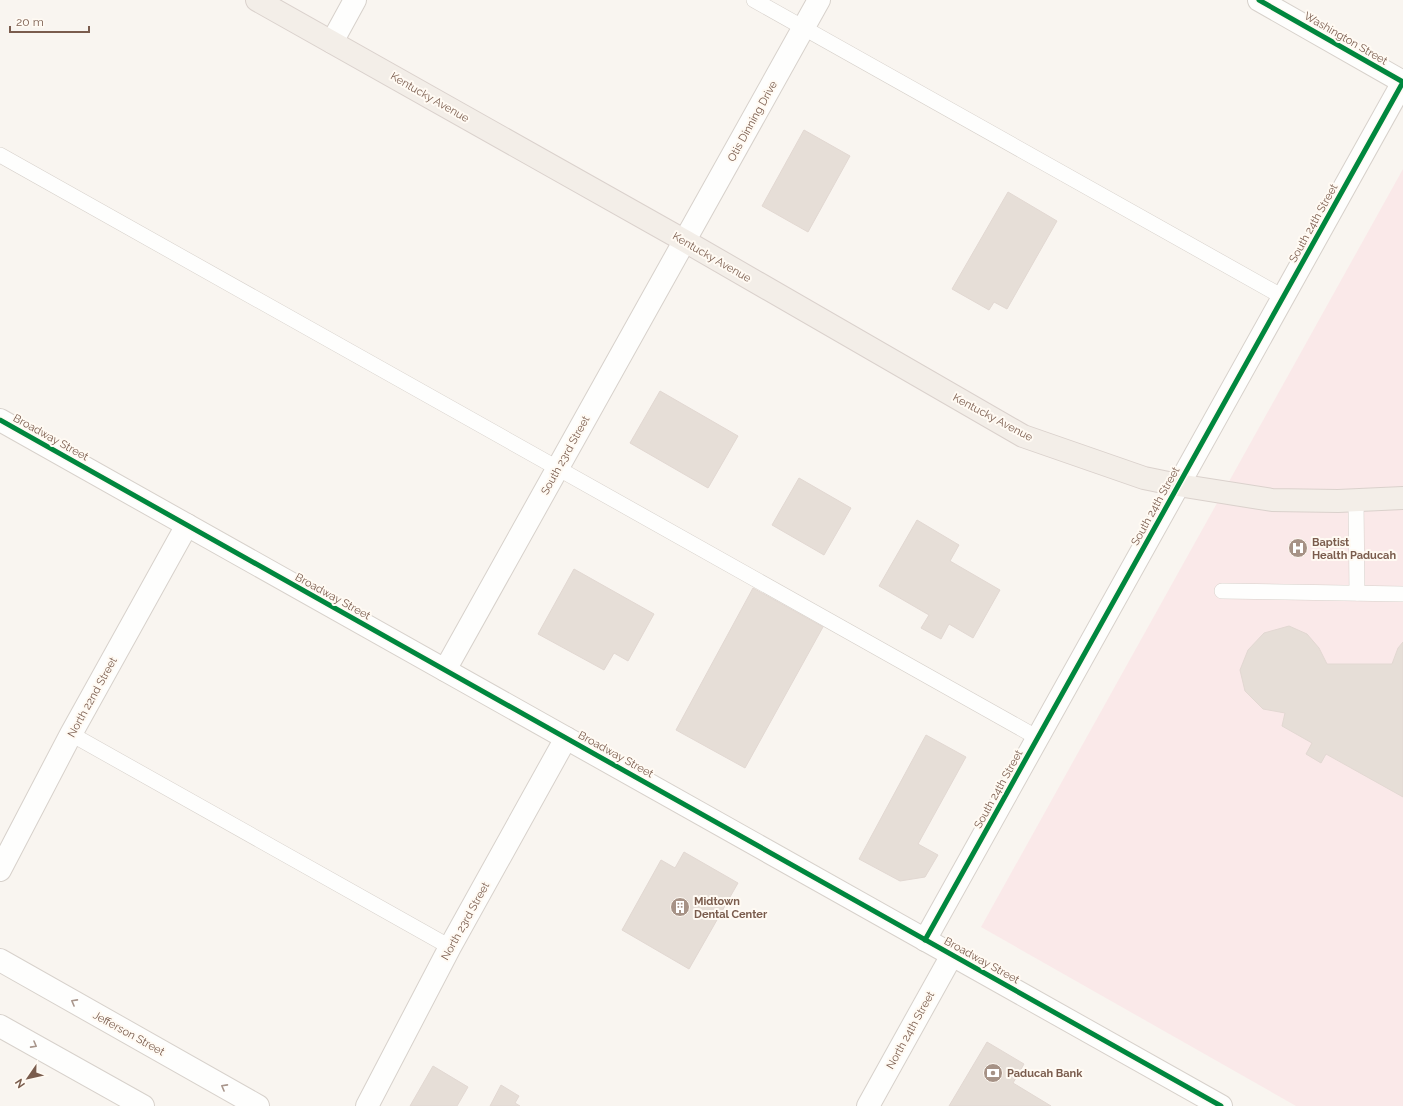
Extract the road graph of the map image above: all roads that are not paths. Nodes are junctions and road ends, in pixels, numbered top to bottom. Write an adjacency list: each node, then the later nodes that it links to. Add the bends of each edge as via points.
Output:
1 (257, 0): 7 (main road, Kentucky Avenue)
2 (355, 0): 7 (street)
3 (754, 0): 6 (lane)
4 (819, 0): 6 (street, Otis Dinning Drive)
5 (1259, 0): 8 (street, Washington Street)
6 (803, 28): 10 (street, Otis Dinning Drive); 11 (lane)
7 (332, 42): 10 (main road, Kentucky Avenue)
8 (1403, 82): 11 (street, South 24th Street)
9 (0, 155): 13 (lane)
10 (685, 241): 13 (street, South 23rd Street); 14 (main road, Kentucky Avenue, via 1023,436 1144,478)
11 (1283, 297): 14 (street, South 24th Street)
12 (0, 420): 17 (street, Broadway Street)
13 (557, 469): 21 (street, South 23rd Street); 24 (lane)
14 (1178, 485): 16 (main road, Kentucky Avenue, via 1272,500); 24 (street, South 24th Street)
15 (1403, 498): 16 (main road, Kentucky Avenue)
16 (1356, 500): 19 (lane)
17 (187, 525): 21 (street, Broadway Street); 22 (street, North 22nd Street)
18 (1222, 592): 19 (lane)
19 (1357, 593): 20 (lane)
20 (1403, 594)
21 (445, 670): 23 (street, Broadway Street)
22 (71, 734): 25 (street, North 22nd Street); 27 (lane)
23 (566, 738): 26 (street, Broadway Street); 27 (street, North 23rd Street)
24 (1038, 738): 26 (street, South 24th Street)
25 (0, 870)
26 (925, 940): 28 (street, Broadway Street)
27 (450, 947): 33 (street, North 23rd Street)
28 (952, 955): 34 (street, North 24th Street); 35 (street, Broadway Street)
29 (0, 960): 32 (street, Jefferson Street, one-way to 29)
30 (0, 1026): 31 (street, one-way to 31)
31 (143, 1106)
32 (258, 1106)
33 (367, 1106)
34 (868, 1106)
35 (1221, 1106)

